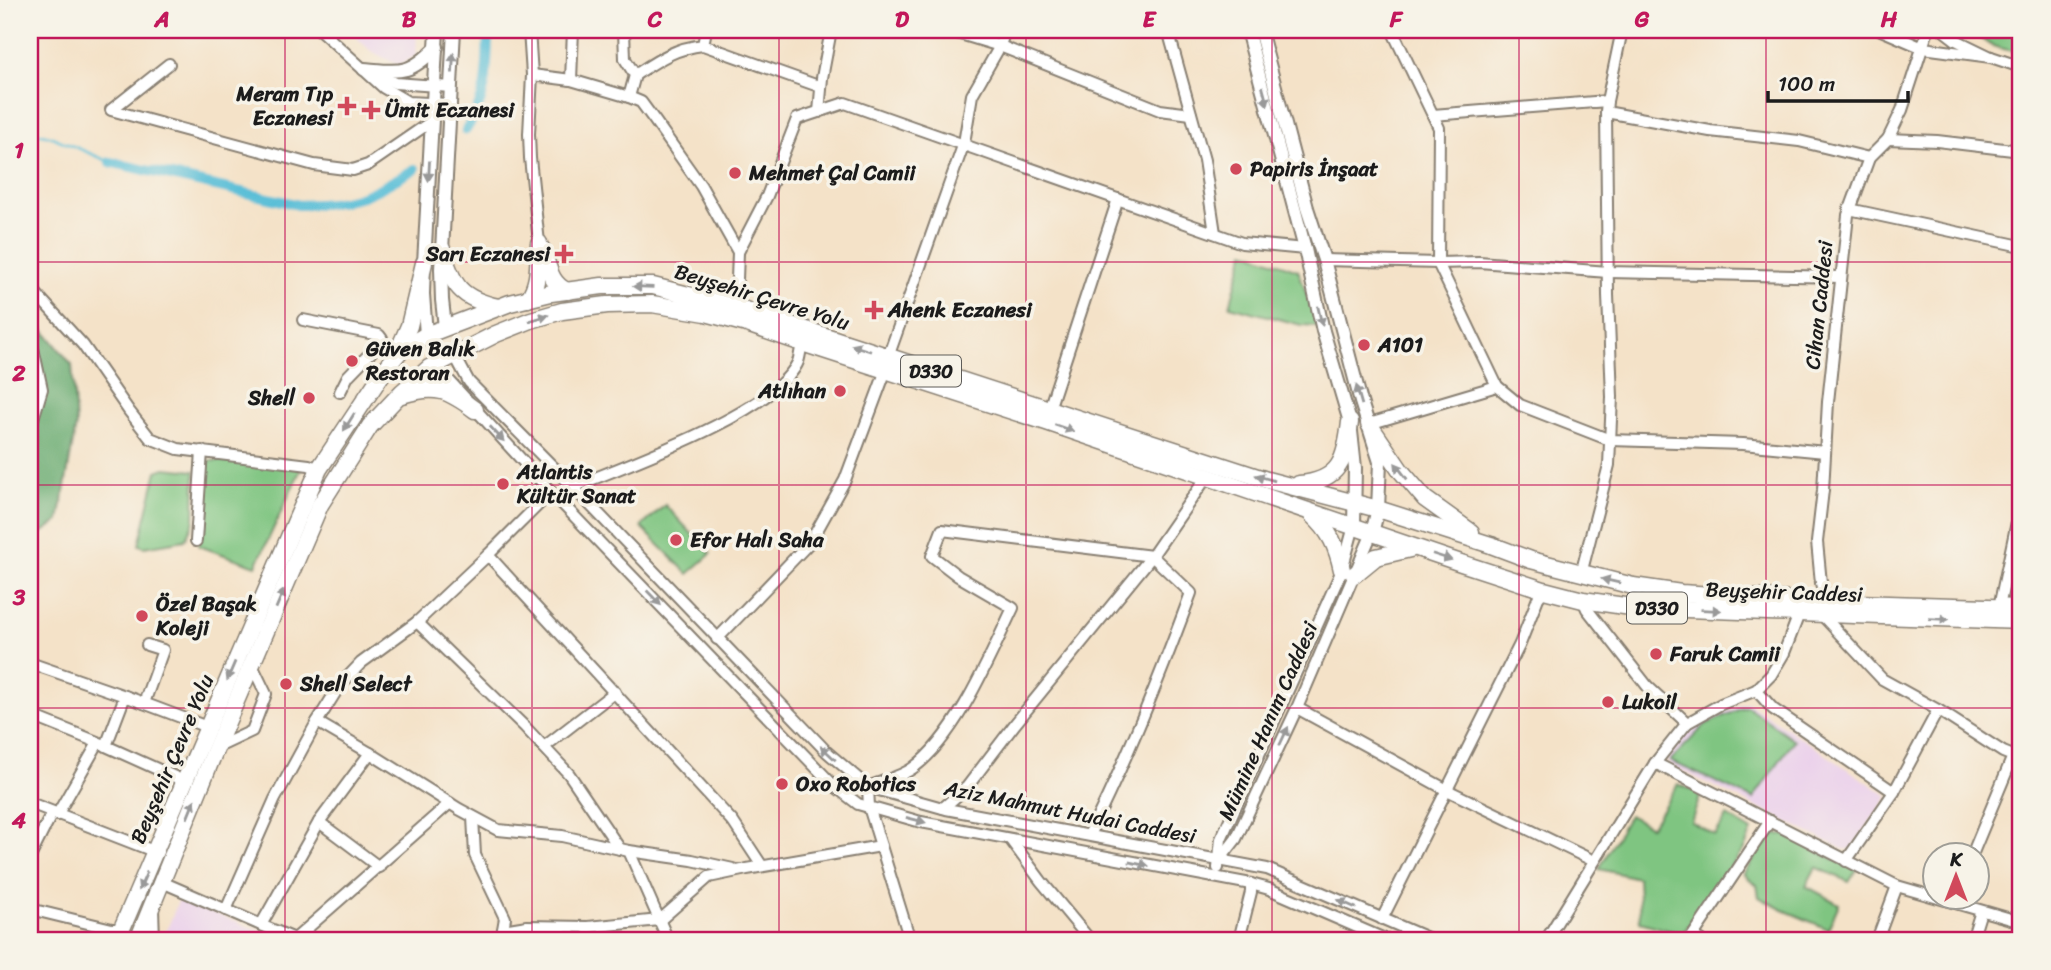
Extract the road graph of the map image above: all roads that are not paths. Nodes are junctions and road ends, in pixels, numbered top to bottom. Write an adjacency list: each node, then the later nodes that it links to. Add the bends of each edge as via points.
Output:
1 (320, 30): 26 (street)
2 (438, 30): 21 (main road)
3 (454, 30): 32 (main road, one-way to 3)
4 (529, 30): 27 (street)
5 (573, 30): 29 (street)
6 (624, 30): 28 (street, via 625,59)
7 (706, 30): 19 (street)
8 (831, 30): 31 (street)
9 (947, 30): 20 (street)
10 (1005, 30): 20 (street)
11 (1168, 30): 38 (street)
12 (1247, 30): 51 (main road, one-way to 51)
13 (1260, 30): 53 (main road)
14 (1392, 30): 39 (street)
15 (1622, 30): 36 (street)
16 (1881, 30): 22 (street)
17 (1928, 30): 22 (street, Cihan Caddesi)
18 (1943, 30): 23 (street)
19 (703, 46): 28 (street, via 686,47); 31 (street)
20 (1000, 46): 38 (street, via 1160,110); 42 (street, via 972,95)
21 (437, 47): 26 (main road, via 412,68); 30 (main road)
22 (1923, 48): 23 (street); 41 (street, Cihan Caddesi)
23 (1991, 57): 25 (street)
24 (169, 64): 40 (street, via 111,110 314,165 353,170 368,165)
25 (2021, 67)
26 (365, 69): 30 (street, via 395,83); 34 (street, via 384,88 408,102)
27 (532, 75): 29 (street); 48 (street, via 530,158)
28 (635, 75): 33 (street)
29 (571, 80): 33 (street)
30 (434, 86): 32 (street); 34 (main road)
31 (821, 86): 37 (street)
32 (451, 87): 35 (main road)
33 (629, 97): 52 (street, via 641,102 701,186)
34 (433, 104): 35 (street); 40 (main road)
35 (450, 104): 50 (main road)
36 (1606, 107): 39 (street); 44 (street, via 1710,131 1800,141); 56 (street)
37 (819, 111): 42 (street, via 845,103); 52 (street, via 797,119 767,196)
38 (1191, 114): 47 (street, via 1204,160)
39 (1433, 115): 55 (street, via 1439,128)
40 (432, 121): 54 (main road, one-way to 54)
41 (1888, 139): 43 (street); 44 (street, Cihan Caddesi)
42 (964, 143): 45 (street); 73 (street)
43 (2021, 152)
44 (1869, 158): 46 (street, Cihan Caddesi)
45 (1118, 199): 47 (street); 78 (street)
46 (1849, 209): 49 (street); 57 (street, Cihan Caddesi)
47 (1215, 233): 51 (street, via 1242,243)
48 (539, 243): 59 (highway, via 553,281); 60 (highway, via 537,281)
49 (2021, 246)
50 (442, 249): 61 (highway, via 458,288 473,300); 65 (main road)
51 (1305, 249): 80 (main road, one-way to 80)
52 (738, 252): 62 (street)
53 (1324, 260): 55 (street); 81 (main road, one-way to 53)
54 (424, 263): 68 (main road); 71 (highway, via 409,326)
55 (1438, 263): 56 (street); 75 (street)
56 (1608, 272): 57 (street); 83 (street)
57 (1841, 277): 85 (street, Cihan Caddesi)
58 (30, 287): 84 (street, via 83,345 150,438 178,449)
59 (568, 291): 60 (highway, Beyşehir Çevre Yolu / D330); 62 (highway, Beyşehir Çevre Yolu / D330, one-way to 59, via 653,286)
60 (528, 299): 61 (highway, Beyşehir Çevre Yolu / D330)
61 (499, 307): 63 (highway, Beyşehir Çevre Yolu / D330)
62 (736, 307): 73 (highway, Beyşehir Çevre Yolu / D330, one-way to 62)
63 (481, 314): 65 (highway, Beyşehir Çevre Yolu / D330); 67 (highway, via 473,332 482,337)
64 (303, 320): 76 (street, via 382,339 348,376)
65 (445, 327): 68 (highway, Beyşehir Çevre Yolu / D330); 70 (highway)
66 (30, 334): 82 (street, via 43,389)
67 (496, 334): 69 (highway, Beyşehir Çevre Yolu / D330, one-way to 69, via 562,311 652,304 706,313); 70 (highway, Beyşehir Çevre Yolu / D330)
68 (426, 335): 71 (highway, Beyşehir Çevre Yolu / D330); 72 (highway)
69 (802, 343): 73 (highway, Beyşehir Çevre Yolu / D330); 91 (street, via 798,364 780,385 746,411)
70 (453, 354): 72 (highway, Beyşehir Çevre Yolu / D330); 91 (street, Aziz Mahmut Hudai Caddesi, via 469,382)
71 (396, 356): 74 (highway, Beyşehir Çevre Yolu / D330)
72 (436, 364): 77 (highway, Beyşehir Çevre Yolu / D330); 79 (street, Aziz Mahmut Hudai Caddesi)
73 (887, 364): 78 (highway, Beyşehir Çevre Yolu / D330); 89 (highway, Beyşehir Çevre Yolu / D330, one-way to 89); 114 (street, via 845,480 811,541)
74 (376, 382): 77 (highway, via 384,378 396,382); 88 (highway, Beyşehir Çevre Yolu / D330, one-way to 88)
75 (1497, 386): 81 (street); 83 (street, via 1520,405)
76 (340, 392)
77 (395, 399): 79 (highway, via 418,390 439,389); 117 (highway, Beyşehir Çevre Yolu / D330, one-way to 77, via 320,505 370,426)
78 (1049, 409): 90 (highway, Beyşehir Çevre Yolu / D330, one-way to 78)
79 (475, 410): 92 (street, Aziz Mahmut Hudai Caddesi, one-way to 92)
80 (1350, 422): 86 (main road); 90 (highway, via 1348,446 1332,474 1319,482)
81 (1369, 424): 87 (main road); 100 (highway, one-way to 81, via 1425,499)
82 (30, 429)
83 (1609, 440): 85 (street); 105 (street, via 1609,466)
84 (202, 451): 88 (street); 99 (street)
85 (1825, 452): 110 (street, Cihan Caddesi, via 1817,542)
86 (1355, 466): 87 (main road, via 1366,478 1374,477); 93 (main road)
87 (1380, 467): 95 (main road)
88 (319, 469): 127 (highway, Beyşehir Çevre Yolu / D330, one-way to 127)
89 (1206, 478): 96 (highway, Beyşehir Çevre Yolu / D330); 103 (street)
90 (1290, 485): 93 (highway, Beyşehir Çevre Yolu / D330)
91 (573, 486): 114 (street, Aziz Mahmut Hudai Caddesi)
92 (551, 492): 102 (street); 140 (street, Aziz Mahmut Hudai Caddesi, one-way to 140, via 832,784)
93 (1356, 503): 95 (highway, Beyşehir Çevre Yolu / D330); 97 (main road)
94 (2021, 503): 108 (street)
95 (1378, 509): 98 (main road); 100 (highway, Beyşehir Caddesi / D330)
96 (1308, 511): 97 (highway, Beyşehir Caddesi / D330); 104 (highway, via 1331,536)
97 (1354, 526): 98 (highway, Beyşehir Caddesi / D330); 104 (street)
98 (1372, 533): 101 (highway, Beyşehir Caddesi / D330); 104 (street, Mümine Hanım Caddesi)
99 (196, 541)
100 (1491, 545): 105 (highway, Beyşehir Caddesi / D330)
101 (1414, 548): 104 (highway, via 1376,557); 106 (highway, Beyşehir Caddesi / D330, one-way to 106)
102 (488, 555): 113 (street); 119 (street)
103 (1152, 556): 135 (street, via 942,530 932,556 1013,608 942,740 912,769); 141 (street, via 967,787); 146 (street, via 1191,593)
104 (1348, 573): 122 (street, Mümine Hanım Caddesi); 153 (street, Mümine Hanım Caddesi, via 1221,839)
105 (1581, 574): 110 (highway, Beyşehir Caddesi / D330, one-way to 105, via 1633,586)
106 (1544, 590): 107 (highway, Beyşehir Caddesi / D330); 136 (street)
107 (1583, 600): 111 (highway, Beyşehir Caddesi / D330, one-way to 111, via 1631,607); 126 (street, via 1648,687)
108 (1999, 607): 109 (highway, Beyşehir Caddesi / D330); 110 (highway, Beyşehir Caddesi / D330)
109 (2021, 607)
110 (1822, 609): 111 (highway, Beyşehir Caddesi / D330); 112 (highway, Beyşehir Caddesi / D330, one-way to 112); 123 (street, via 1882,679)
111 (1799, 614): 118 (street, via 1784,653)
112 (2021, 621)
113 (417, 622): 125 (street, via 361,663 340,685); 129 (street)
114 (718, 639): 135 (street, Aziz Mahmut Hudai Caddesi, one-way to 114, via 827,752)
115 (147, 645): 121 (street, via 163,650)
116 (30, 663): 120 (street)
117 (252, 665): 130 (highway, Beyşehir Çevre Yolu / D330); 130 (street, via 265,695 252,731)
118 (1756, 690): 126 (street); 137 (street, via 1773,709)
119 (614, 692): 129 (street); 156 (street, via 733,822)
120 (125, 696): 121 (street); 128 (street)
121 (144, 703): 127 (street)
122 (1297, 708): 136 (street); 153 (street, Mümine Hanım Caddesi, one-way to 122, via 1236,839)
123 (1938, 710): 132 (street); 137 (street)
124 (30, 715): 128 (street)
125 (317, 722): 131 (street); 166 (street, via 275,799)
126 (1687, 723): 133 (street)
127 (207, 727): 134 (highway, Beyşehir Çevre Yolu / D330)
128 (102, 744): 134 (street); 142 (street)
129 (544, 747): 150 (street)
130 (216, 748): 160 (highway, Beyşehir Çevre Yolu / D330, one-way to 130)
131 (370, 753): 139 (street); 145 (street)
132 (2017, 759): 148 (street)
133 (1655, 763): 144 (street); 154 (street)
134 (186, 782): 151 (highway, Beyşehir Çevre Yolu / D330)
135 (868, 787): 140 (street); 141 (street, Aziz Mahmut Hudai Caddesi)
136 (1447, 790): 154 (street); 168 (street)
137 (1894, 792): 155 (street)
138 (30, 803): 142 (street)
139 (450, 803): 143 (street); 157 (street)
140 (869, 807): 147 (street, Aziz Mahmut Hudai Caddesi, one-way to 147); 149 (street)
141 (943, 808): 146 (street, Aziz Mahmut Hudai Caddesi)
142 (55, 814): 151 (street); 152 (street)
143 (474, 817): 150 (street, via 498,830 562,836); 174 (street, via 475,855 505,918)
144 (1770, 821): 155 (street); 185 (street, via 1692,937)
145 (319, 822): 157 (street); 171 (street)
146 (1088, 835): 153 (street, Aziz Mahmut Hudai Caddesi)
147 (1010, 839): 159 (street, Aziz Mahmut Hudai Caddesi, one-way to 159); 180 (street)
148 (1979, 841)
149 (881, 846): 156 (street); 179 (street)
150 (624, 850): 158 (street); 169 (street)
151 (156, 852): 173 (highway, Beyşehir Çevre Yolu / D330, one-way to 173)
152 (30, 857)
153 (1219, 861): 159 (street); 168 (street, Aziz Mahmut Hudai Caddesi, one-way to 153, via 1267,869)
154 (1594, 861): 184 (street)
155 (1846, 861): 162 (street)
156 (762, 866): 158 (street)
157 (379, 867): 171 (street, via 295,939)
158 (738, 871): 169 (street, via 709,877)
159 (1217, 877): 161 (street, Aziz Mahmut Hudai Caddesi)
160 (162, 882): 164 (highway, Beyşehir Çevre Yolu / D330); 166 (street)
161 (1251, 884): 181 (street); 182 (street, Aziz Mahmut Hudai Caddesi)
162 (1897, 886): 163 (street); 186 (street)
163 (1922, 892)
164 (152, 906): 175 (highway, Beyşehir Çevre Yolu / D330); 176 (street)
165 (30, 909): 173 (street, via 112,929)
166 (226, 910): 171 (street)
167 (1981, 911): 170 (street); 187 (street)
168 (1382, 919): 183 (street, Aziz Mahmut Hudai Caddesi)
169 (660, 920): 172 (street); 178 (street)
170 (2021, 922)
171 (261, 925)
172 (588, 927): 174 (street, via 527,926); 177 (street)
173 (120, 935)
174 (502, 935)
175 (138, 940)
176 (154, 940)
177 (589, 940)
178 (668, 940)
179 (910, 940)
180 (1090, 940)
181 (1239, 940)
182 (1387, 940)
183 (1432, 940)
184 (1546, 940)
185 (1701, 940)
186 (1877, 940)
187 (1972, 940)

